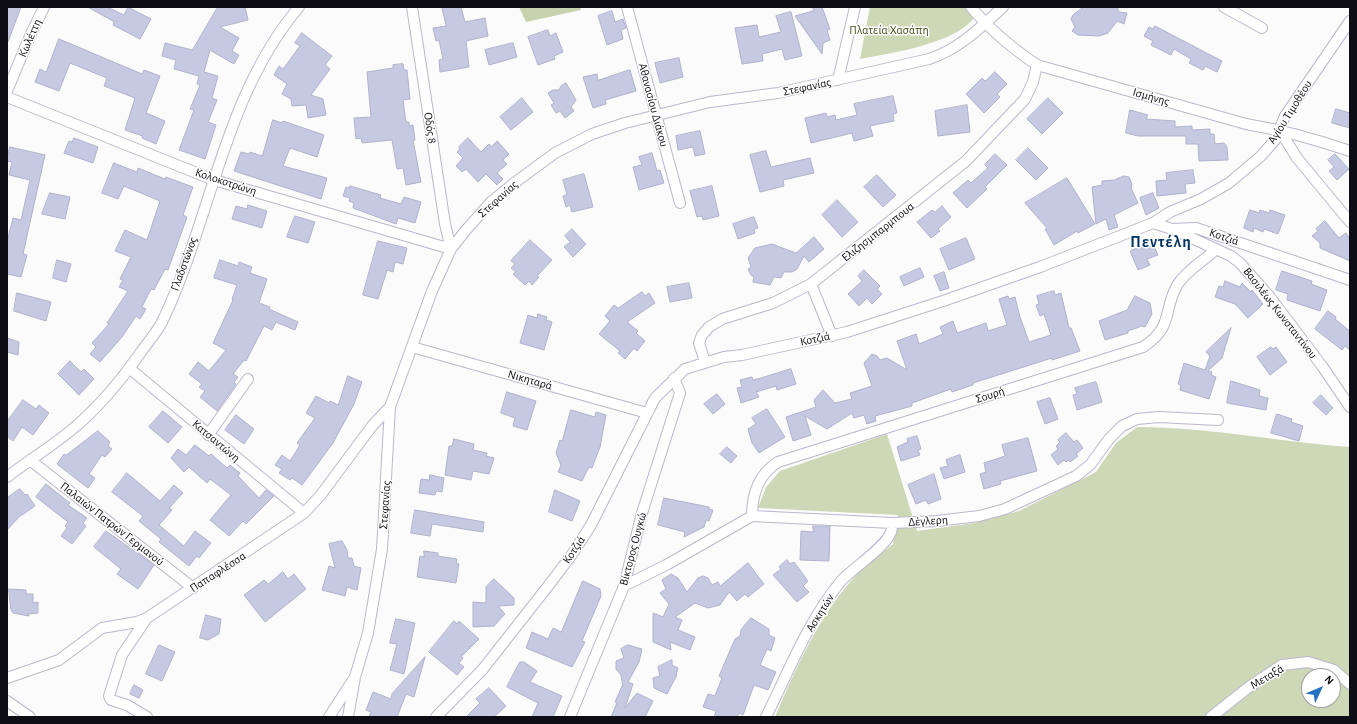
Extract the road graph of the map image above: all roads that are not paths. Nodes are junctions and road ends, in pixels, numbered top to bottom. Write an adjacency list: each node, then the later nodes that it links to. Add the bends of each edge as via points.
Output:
1 (44, 7): 14 (street, Κωλέττη)
2 (299, 7): 19 (street, Γλαδστώνος, via 265,53 248,86)
3 (412, 7): 24 (street, Οδός 8)
4 (627, 7): 16 (street, Αθανασίου Διάκου)
5 (855, 7): 13 (street)
6 (971, 7): 10 (street, Ισμήνης)
7 (1003, 7): 10 (street, Στεφανίας)
8 (1224, 7): 11 (street)
9 (1350, 21): 17 (street, Αγίου Τιμοθέου, via 1285,116)
10 (985, 24): 12 (street, Ισμήνης); 13 (street, Στεφανίας, via 946,53)
11 (1262, 28)
12 (1037, 65): 17 (street, Ισμήνης, via 1246,124); 27 (street, Ελιζησμπαρμπουα, via 1033,82 1024,100 966,161)
13 (838, 80): 16 (street, Στεφανίας, via 778,93 710,102)
14 (7, 91)
15 (7, 97): 19 (street, Κολοκοτρώνη)
16 (656, 115): 20 (street, Αθανασίου Διάκου); 24 (street, Στεφανίας, via 592,134 555,153 491,202)
17 (1279, 129): 18 (street, Ισμήνης); 21 (street, Αγίου Τιμοθέου, via 1275,140 1266,151 1229,183); 22 (street, via 1298,158)
18 (1350, 151)
19 (214, 180): 24 (street, Κολοκοτρώνη); 31 (street, Γλαδστώνος, via 177,286 161,323)
20 (680, 203)
21 (1153, 222): 23 (street, Κοτζιά); 28 (street, Κοτζιά, via 1040,267)
22 (1350, 222)
23 (1172, 229): 25 (street, Βασιλέως Κωνσταντίνου); 26 (street, Κοτζιά, via 1196,228)
24 (451, 250): 29 (street, Στεφανίας, via 432,291)
25 (1215, 250): 35 (street, Βασιλέως Κωνσταντίνου, via 1231,256 1246,269 1318,360); 42 (street, Σουρή, via 1181,279 1172,297 1167,321 1160,333 1143,347 778,462 768,469 758,485 752,501)
26 (1350, 280)
27 (811, 284): 28 (street); 30 (street, Ελιζησμπαρμπουα, via 777,301 722,319 709,327 699,343)
28 (832, 336): 30 (street, Κοτζιά)
29 (412, 347): 34 (street, Στεφανίας); 36 (street, Νικηταρά)
30 (705, 362): 32 (street, Κοτζιά, via 685,369)
31 (129, 368): 38 (street, Κατσαντώνη); 39 (street, Γλαδστώνος, via 104,400 75,427)
32 (674, 378): 36 (street, Κοτζιά, via 655,398); 44 (street, Βίκτορος Ουγκώ, via 680,393 642,513)
33 (248, 379): 38 (street)
34 (390, 407): 41 (street, Παπαφλέσσα, via 372,426 320,496); 47 (street, Στεφανίας, via 382,549 368,633)
35 (1350, 407)
36 (647, 413): 55 (street, Κοτζιά, via 591,525 572,553 483,669)
37 (1218, 420): 43 (street, Δέγλερη, via 1159,417 1137,419 1122,426 1085,470 1005,509 979,516)
38 (208, 435): 41 (street, Κατσαντώνη)
39 (30, 460): 40 (street, Γλαδστώνος); 45 (street, Παλαιών Πατρών Γερμανού)
40 (7, 477)
41 (304, 513): 45 (street, Παπαφλέσσα)
42 (752, 516): 43 (street, Δέγλερη); 44 (street)
43 (892, 523): 57 (street, Ασκητών, via 891,533 878,548 845,577 826,599)
44 (624, 586): 56 (street, Βίκτορος Ουγκώ)
45 (193, 588): 46 (street, Παπαφλέσσα)
46 (147, 618): 48 (street, Παπαφλέσσα, via 102,628 59,660); 52 (street, via 124,651 109,696 111,700 127,705)
47 (355, 677): 53 (street); 54 (street, Στεφανίας)
48 (7, 678)
49 (1350, 684): 58 (street, Μεταξά, via 1334,670 1308,662 1282,665)
50 (7, 701): 51 (street)
51 (30, 717)
52 (147, 717)
53 (329, 717)
54 (348, 717)
55 (436, 717)
56 (570, 717)
57 (766, 717)
58 (1211, 717)

